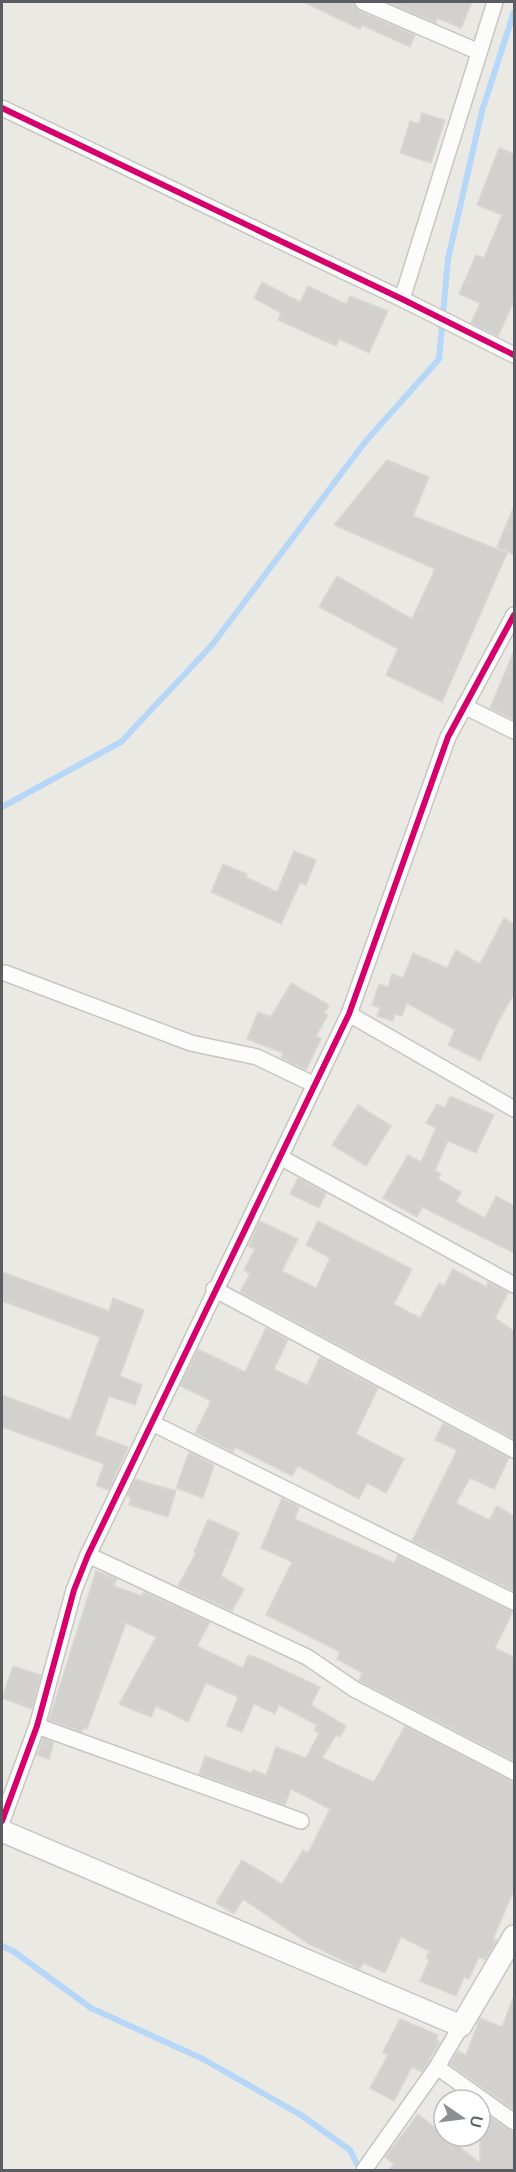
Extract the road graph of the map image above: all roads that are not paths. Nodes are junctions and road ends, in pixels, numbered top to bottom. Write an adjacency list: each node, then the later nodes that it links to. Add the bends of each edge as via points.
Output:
1 (363, 2): 3 (street)
2 (495, 2): 3 (street)
3 (479, 52): 5 (street)
4 (2, 108): 5 (street)
5 (409, 302): 6 (street)
6 (514, 356)
7 (514, 615): 8 (street)
8 (464, 706): 9 (street); 11 (street, via 448,737)
9 (514, 731)
10 (5, 973): 12 (street, via 191,1043 257,1057)
11 (349, 1014): 12 (street); 13 (street)
12 (315, 1085): 14 (street)
13 (514, 1109)
14 (280, 1157): 15 (street); 16 (street)
15 (514, 1285)
16 (214, 1289): 17 (street); 18 (street)
17 (152, 1423): 19 (street); 20 (street)
18 (514, 1450)
19 (88, 1555): 21 (street, via 74,1590); 22 (street, via 307,1657 354,1689)
20 (514, 1602)
21 (37, 1726): 23 (street); 24 (street)
22 (514, 1772)
23 (2, 1821)
24 (301, 1821)
25 (2, 1831): 27 (main road)
26 (514, 1936): 27 (main road)
27 (461, 2026): 28 (street)
28 (437, 2067): 29 (street); 30 (street)
29 (514, 2122)
30 (369, 2168)

